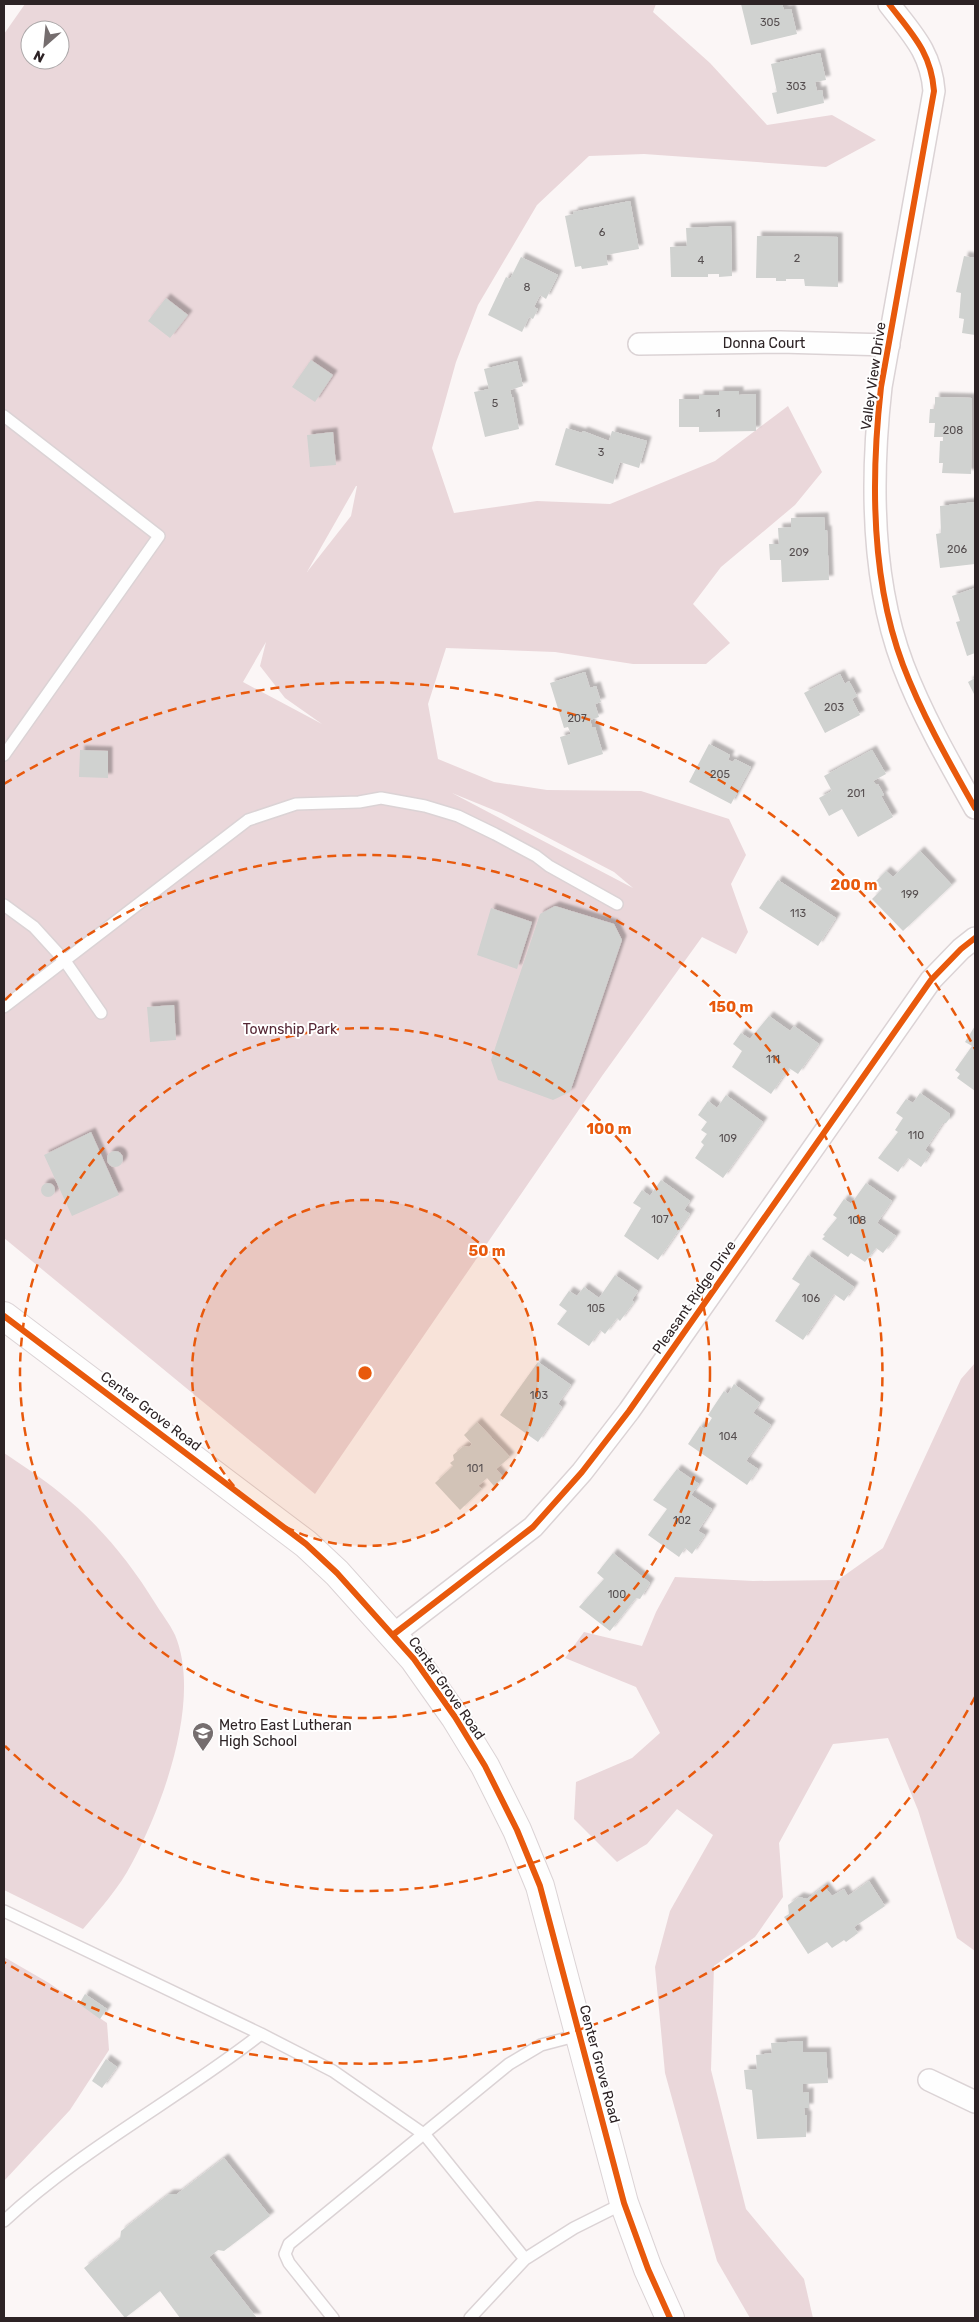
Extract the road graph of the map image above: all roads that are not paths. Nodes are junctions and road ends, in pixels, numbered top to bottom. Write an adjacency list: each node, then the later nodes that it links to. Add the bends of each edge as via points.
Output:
1 (889, 4): 3 (street, Valley View Drive, via 925,52 934,91)
2 (639, 344): 3 (street, Donna Court, via 780,342)
3 (889, 345): 6 (street, Valley View Drive, via 876,434 874,491 878,548 887,604 903,664 915,692)
4 (4, 416): 5 (lane, via 159,536)
5 (4, 755)
6 (975, 808)
7 (618, 904): 10 (lane, via 536,856 458,816 382,798 296,804 248,820)
8 (4, 905): 10 (lane, via 34,927)
9 (975, 938): 14 (street, Pleasant Ridge Drive, via 931,980 630,1410 582,1472 533,1527)
10 (65, 961): 11 (lane); 12 (lane)
11 (4, 1007)
12 (101, 1013)
13 (4, 1316): 14 (street, Center Grove Road, via 306,1544)
14 (394, 1634): 17 (street, Center Grove Road, via 455,1717 517,1830 540,1886)
15 (4, 1911): 16 (lane)
16 (261, 2034): 20 (lane, via 332,2071); 22 (lane, via 26,2200)
17 (579, 2035): 20 (lane, via 541,2045 524,2054); 21 (street, Center Grove Road)
18 (929, 2080): 19 (street)
19 (975, 2102)
20 (425, 2135): 23 (lane); 24 (lane, via 288,2246 285,2254 288,2263)
21 (624, 2203): 23 (lane, via 574,2228); 26 (street, Center Grove Road)
22 (4, 2221)
23 (525, 2259): 25 (lane)
24 (333, 2318)
25 (470, 2318)
26 (670, 2318)

